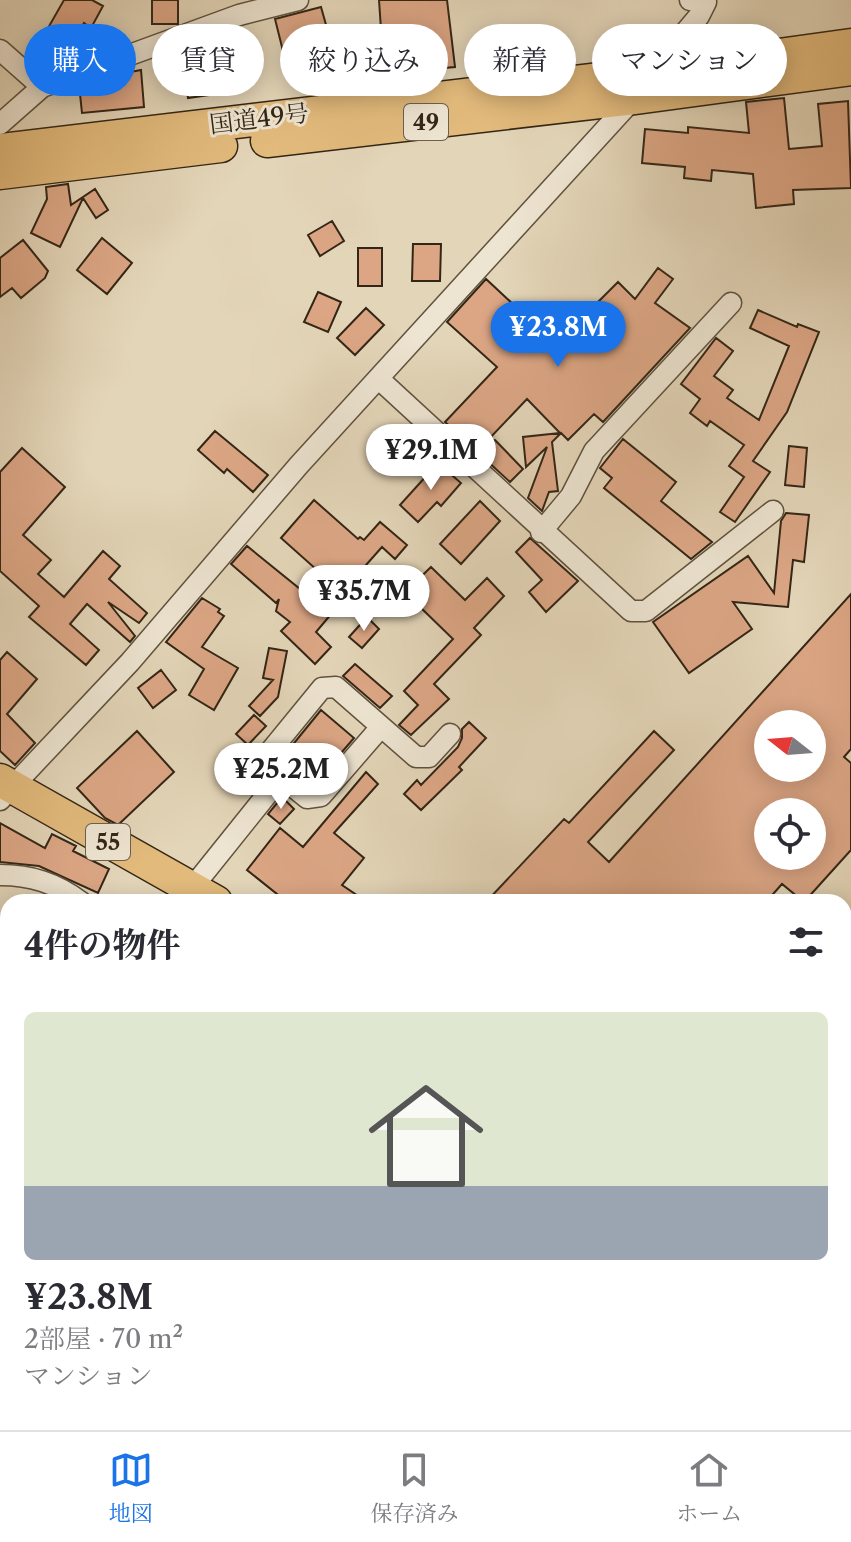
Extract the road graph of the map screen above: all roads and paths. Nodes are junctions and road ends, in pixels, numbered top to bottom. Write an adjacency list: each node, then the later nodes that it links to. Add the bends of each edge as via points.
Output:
1 (298, 0): 6 (street)
2 (690, 0): 3 (street, via 706,2)
3 (690, 24)
4 (851, 45): 7 (main road, 国道49号 / 49)
5 (0, 50): 9 (street)
6 (136, 53)
7 (787, 58)
8 (851, 69): 10 (main road, 国道49号 / 49)
9 (24, 71)
10 (787, 74)
11 (592, 91): 16 (main road, 国道49号 / 49)
12 (592, 93): 17 (main road, 国道49号 / 49)
13 (32, 96): 15 (street)
14 (634, 96): 19 (street)
15 (0, 124)
16 (0, 150)
17 (0, 173)
18 (731, 303): 21 (street, via 594,451 571,496)
19 (379, 379): 21 (street); 25 (street, via 149,641)
20 (773, 511): 21 (street, via 646,611 631,611)
21 (541, 532)
22 (380, 728): 23 (street, via 416,757 429,757); 24 (street, via 321,796 307,798); 24 (street, via 336,687 322,688 268,754 268,766)
23 (450, 734)
24 (281, 777): 29 (street)
25 (4, 789): 28 (main road, 55)
26 (0, 875): 27 (street, via 47,881)
27 (68, 894)
28 (202, 894)
29 (205, 894)

